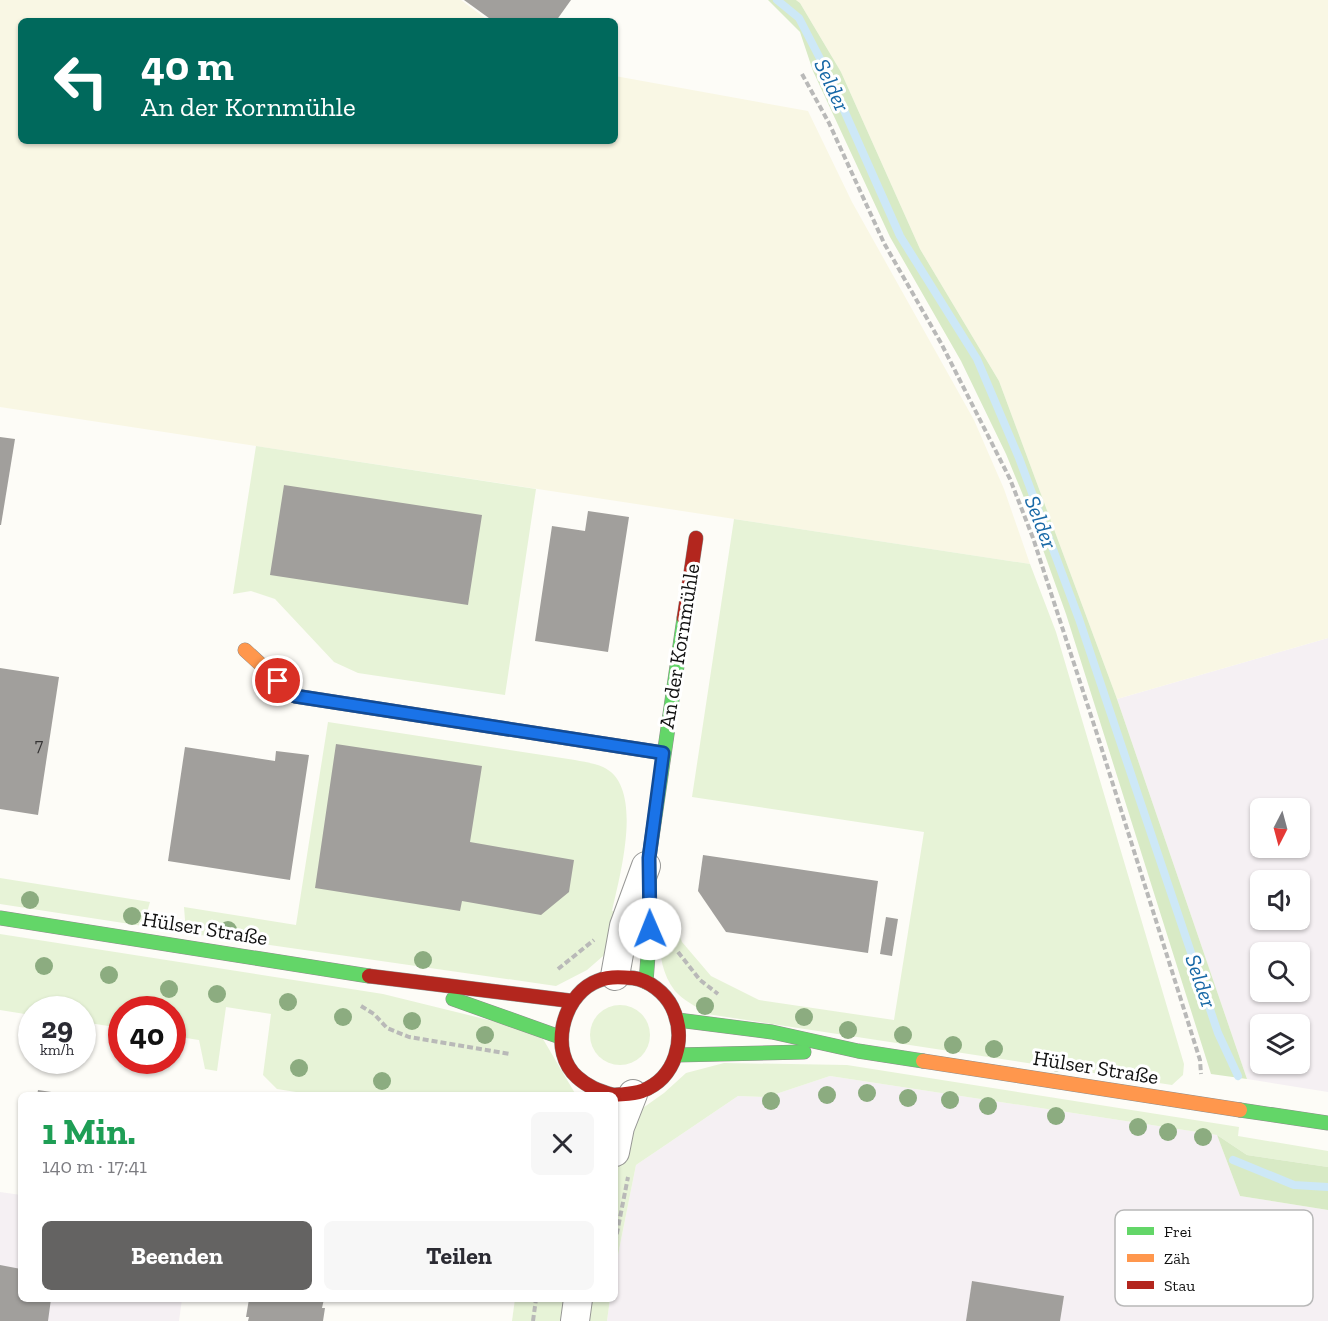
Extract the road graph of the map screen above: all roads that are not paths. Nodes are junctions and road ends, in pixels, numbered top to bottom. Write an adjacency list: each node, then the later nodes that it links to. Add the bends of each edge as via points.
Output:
1 (696, 538): 3 (main road, An der Kornmühle)
2 (245, 650): 3 (main road, An der Kornmühle, via 295,696)
3 (663, 753): 4 (main road, An der Kornmühle)
4 (649, 858): 6 (street, An der Kornmühle, via 624,926); 8 (main road, An der Kornmühle)
5 (0, 918): 7 (main road, Hülser Straße)
6 (615, 976): 8 (main road); 9 (main road, via 598,980)
7 (404, 981): 9 (main road, Hülser Straße); 11 (main road, Hülser Straße)
8 (646, 982): 10 (main road, via 671,1004)
9 (572, 1001): 11 (main road, via 563,1018)
10 (678, 1020): 12 (main road, Hülser Straße, via 772,1032); 13 (main road)
11 (560, 1037): 14 (main road, via 570,1068 581,1081)
12 (858, 1051): 13 (main road, Hülser Straße); 17 (main road, Hülser Straße)
13 (677, 1055): 15 (main road, via 660,1080 647,1089)
14 (606, 1092)
15 (618, 1093)
16 (618, 1120): 18 (street)
17 (1328, 1123)
18 (622, 1159)
19 (578, 1302): 20 (street)
20 (575, 1321)

